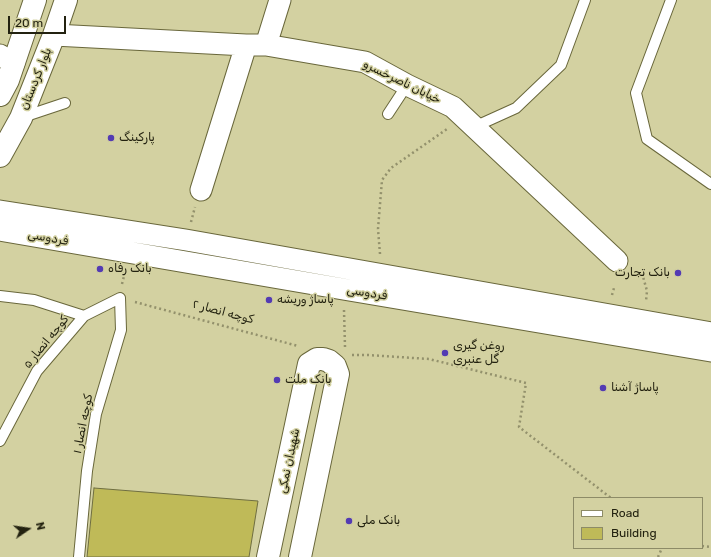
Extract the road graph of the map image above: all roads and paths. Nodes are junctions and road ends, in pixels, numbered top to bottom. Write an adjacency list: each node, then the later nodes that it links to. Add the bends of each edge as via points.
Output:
1 (35, 0): 8 (main road)
2 (66, 0): 6 (main road, بلوار کردستان)
3 (280, 0): 7 (street)
4 (585, 0): 14 (lane, via 561,65 516,108)
5 (670, 0): 17 (lane, via 636,93 647,139)
6 (54, 35): 7 (street, خیابان ناصرخسرو); 13 (main road, بلوار کردستان)
7 (256, 45): 9 (street, خیابان ناصرخسرو, via 365,62); 18 (street)
8 (7, 59): 10 (main road, via 8,80)
9 (407, 85): 12 (lane); 14 (street, خیابان ناصرخسرو, via 453,107)
10 (0, 94)
11 (65, 103): 13 (lane)
12 (388, 114)
13 (21, 118): 16 (main road, بلوار کردستان)
14 (474, 127): 22 (street, خیابان ناصرخسرو)
15 (447, 129): 24 (path, via 391,168 382,180 378,229)
16 (0, 156)
17 (711, 184)
18 (201, 190): 20 (path)
19 (2, 217): 20 (street, فردوسی); 21 (street, فردوسی)
20 (186, 240): 24 (street, فردوسی)
21 (128, 252): 25 (street, فردوسی); 27 (path)
22 (617, 261)
23 (642, 273): 29 (path, via 647,291)
24 (383, 274): 29 (street, فردوسی)
25 (343, 289): 31 (street, فردوسی); 33 (path, via 346,344)
26 (0, 296): 28 (lane, via 34,300)
27 (120, 298): 28 (lane, کوچه انصار ۵); 32 (path, کوچه انصار ۲, via 301,347); 37 (lane, کوچه انصار ۱, via 121,330 96,414 87,471)
28 (84, 316): 34 (lane, کوچه انصار ۵, via 37,371)
29 (643, 322): 30 (street, فردوسی)
30 (711, 333)
31 (711, 351)
32 (309, 364): 33 (main road, via 317,358); 38 (main road, شهیدان نمکی)
33 (341, 367): 36 (path, via 353,354 429,359 526,383 519,427); 39 (main road)
34 (4, 425): 35 (lane, کوچه انصار ۵)
35 (0, 441)
36 (610, 497)
37 (79, 557)
38 (268, 557)
39 (300, 557)

